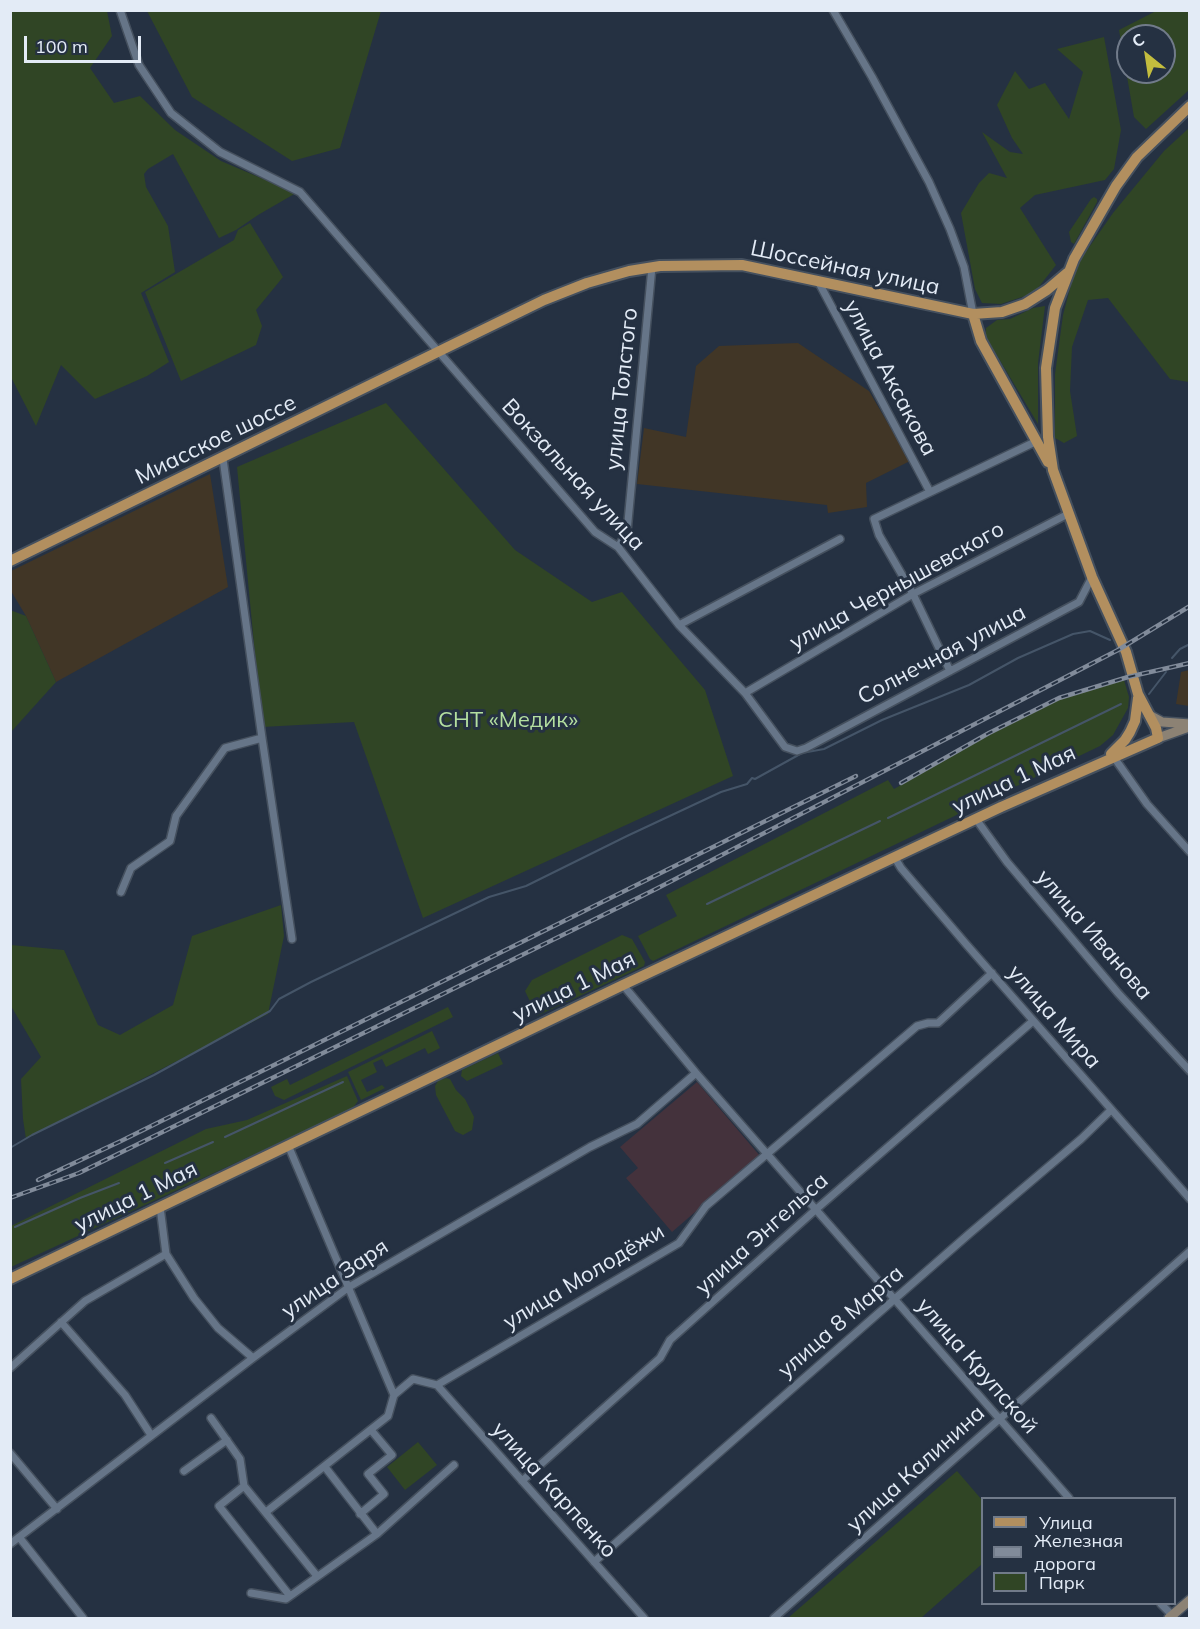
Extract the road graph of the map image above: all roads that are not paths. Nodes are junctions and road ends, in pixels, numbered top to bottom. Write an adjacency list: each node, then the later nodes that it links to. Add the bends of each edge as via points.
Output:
1 (120, 10): 8 (street, Вокзальная улица, via 139,65 171,113 219,152 300,192)
2 (833, 10): 7 (street, via 929,182 964,267)
3 (1190, 106): 5 (main road, via 1130,166)
4 (652, 267): 6 (main road, Шоссейная улица, via 742,265); 8 (main road, Шоссейная улица, via 628,271 544,300); 15 (street, улица Толстого, via 627,532)
5 (1070, 271): 7 (main road, Шоссейная улица, via 1025,304 1002,312); 11 (main road, via 1055,308 1046,368)
6 (818, 281): 7 (main road, Шоссейная улица); 12 (street, улица Аксакова)
7 (973, 314): 9 (main road, via 981,340)
8 (438, 353): 10 (main road, Миасское шоссе); 15 (street, Вокзальная улица, via 595,532)
9 (1037, 441): 11 (main road); 12 (street)
10 (223, 459): 16 (main road, Миасское шоссе); 26 (street)
11 (1053, 470): 13 (main road)
12 (930, 492): 18 (street, via 874,519)
13 (1068, 514): 17 (main road); 18 (street, улица Чернышевского)
14 (840, 539): 19 (street)
15 (618, 547): 19 (street, Вокзальная улица)
16 (10, 561)
17 (1092, 577): 20 (street, Солнечная улица, via 1079,602); 22 (main road, via 1126,652)
18 (913, 594): 20 (street); 21 (street, улица Чернышевского)
19 (679, 625): 21 (street, Вокзальная улица)
20 (950, 671): 29 (street, Солнечная улица)
21 (745, 693): 29 (street, Вокзальная улица, via 785,747)
22 (1138, 694): 23 (main road); 24 (main road)
23 (1148, 715): 25 (main road, via 1162,722); 27 (main road)
24 (1135, 721): 28 (main road); 30 (main road)
25 (1190, 725): 27 (main road)
26 (262, 738): 34 (street, via 225,748 176,816 170,841 131,868); 35 (street)
27 (1158, 738): 28 (main road, улица 1 Мая)
28 (1144, 743): 30 (main road, улица 1 Мая)
29 (798, 751)
30 (1108, 759): 31 (main road, улица 1 Мая); 32 (street)
31 (976, 819): 33 (main road, улица 1 Мая); 39 (street, улица Иванова, via 1006,862)
32 (1190, 852)
33 (894, 858): 36 (street, улица Мира); 37 (main road, улица 1 Мая)
34 (121, 892)
35 (292, 939)
36 (992, 973): 38 (street, улица Мира); 43 (street, улица Молодёжи, via 938,1023 917,1026)
37 (623, 985): 40 (street, улица Крупской); 42 (main road, улица 1 Мая)
38 (1034, 1021): 41 (street, улица Мира); 46 (street, улица Энгельса)
39 (1190, 1071)
40 (696, 1073): 43 (street, улица Крупской); 50 (street, улица Заря, via 637,1124 590,1147)
41 (1111, 1110): 44 (street, улица Мира); 51 (street, улица 8 Марта)
42 (288, 1145): 45 (main road, улица 1 Мая); 50 (street)
43 (766, 1154): 46 (street, улица Крупской); 55 (street, улица Молодёжи, via 706,1206 679,1243)
44 (1190, 1199)
45 (160, 1207): 48 (street); 49 (main road, улица 1 Мая)
46 (816, 1210): 51 (street, улица Крупской); 66 (street, улица Энгельса, via 670,1340 660,1358)
47 (1190, 1251): 58 (street, улица Калинина)
48 (166, 1254): 52 (street, via 85,1301); 53 (street, via 218,1328)
49 (10, 1279)
50 (349, 1287): 53 (street, улица Заря); 56 (street)
51 (894, 1299): 58 (street, улица Крупской); 75 (street, улица 8 Марта)
52 (61, 1322): 54 (street); 60 (street, via 125,1395)
53 (253, 1358): 60 (street, улица Заря)
54 (10, 1368)
55 (437, 1385): 56 (street, via 413,1379); 66 (street, улица Карпенко)
56 (394, 1395): 59 (street, via 388,1416)
57 (211, 1418): 61 (street)
58 (999, 1419): 68 (street, улица Крупской); 83 (street, улица Калинина)
59 (371, 1430): 64 (street); 71 (street, via 392,1455 368,1474 384,1494)
60 (152, 1435): 69 (street, улица Заря)
61 (227, 1440): 65 (street); 67 (street, via 240,1459)
62 (10, 1453): 69 (street)
63 (454, 1465): 72 (street)
64 (325, 1467): 70 (street); 71 (street)
65 (184, 1471)
66 (522, 1481): 75 (street, улица Карпенко)
67 (244, 1486): 70 (street); 78 (street, via 219,1506)
68 (1068, 1497)
69 (57, 1509): 73 (street, улица Заря)
70 (266, 1512): 76 (street)
71 (360, 1514): 72 (street)
72 (377, 1534): 76 (street)
73 (19, 1537): 74 (street, улица Заря); 81 (street)
74 (10, 1544)
75 (594, 1562): 82 (street, улица Карпенко)
76 (317, 1576): 78 (street)
77 (251, 1593): 78 (street, via 286,1599)
78 (290, 1596)
79 (1190, 1600): 84 (main road)
80 (1162, 1605): 84 (street)
81 (84, 1618)
82 (644, 1618)
83 (774, 1618)
84 (1172, 1618)

